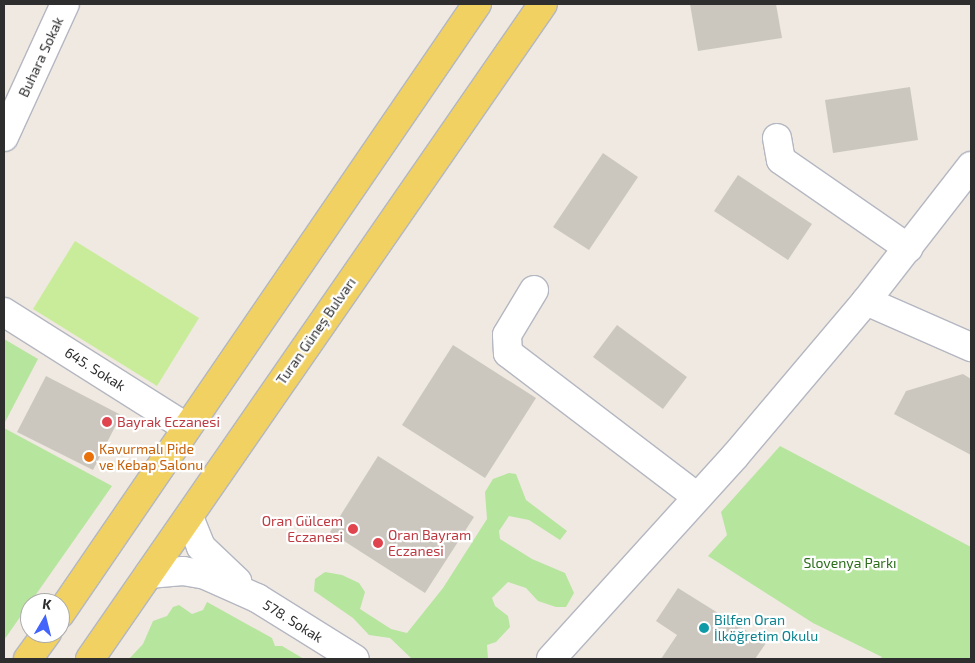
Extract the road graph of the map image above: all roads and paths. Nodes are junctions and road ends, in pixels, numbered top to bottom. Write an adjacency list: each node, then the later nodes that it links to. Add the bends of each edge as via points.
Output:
1 (65, 4): 4 (street, Buhara Sokak)
2 (477, 4): 12 (main road)
3 (543, 4): 14 (main road, Turan Güneş Bulvarı)
4 (4, 137)
5 (777, 138): 7 (street, via 781,160)
6 (971, 166): 7 (street)
7 (908, 248): 9 (street)
8 (534, 290): 13 (street, via 507,335 508,353)
9 (866, 301): 11 (street); 13 (street)
10 (4, 312): 12 (street, 645. Sokak)
11 (971, 347)
12 (186, 427): 17 (main road)
13 (697, 498): 22 (street)
14 (189, 517): 15 (main road, Turan Güneş Bulvarı); 16 (street, via 201,547)
15 (149, 574): 16 (street, via 171,570 194,572); 20 (main road, Turan Güneş Bulvarı)
16 (257, 598): 21 (street, 578. Sokak)
17 (70, 599)
18 (40, 643): 19 (main road)
19 (28, 659)
20 (90, 659)
21 (355, 659)
22 (551, 659)

